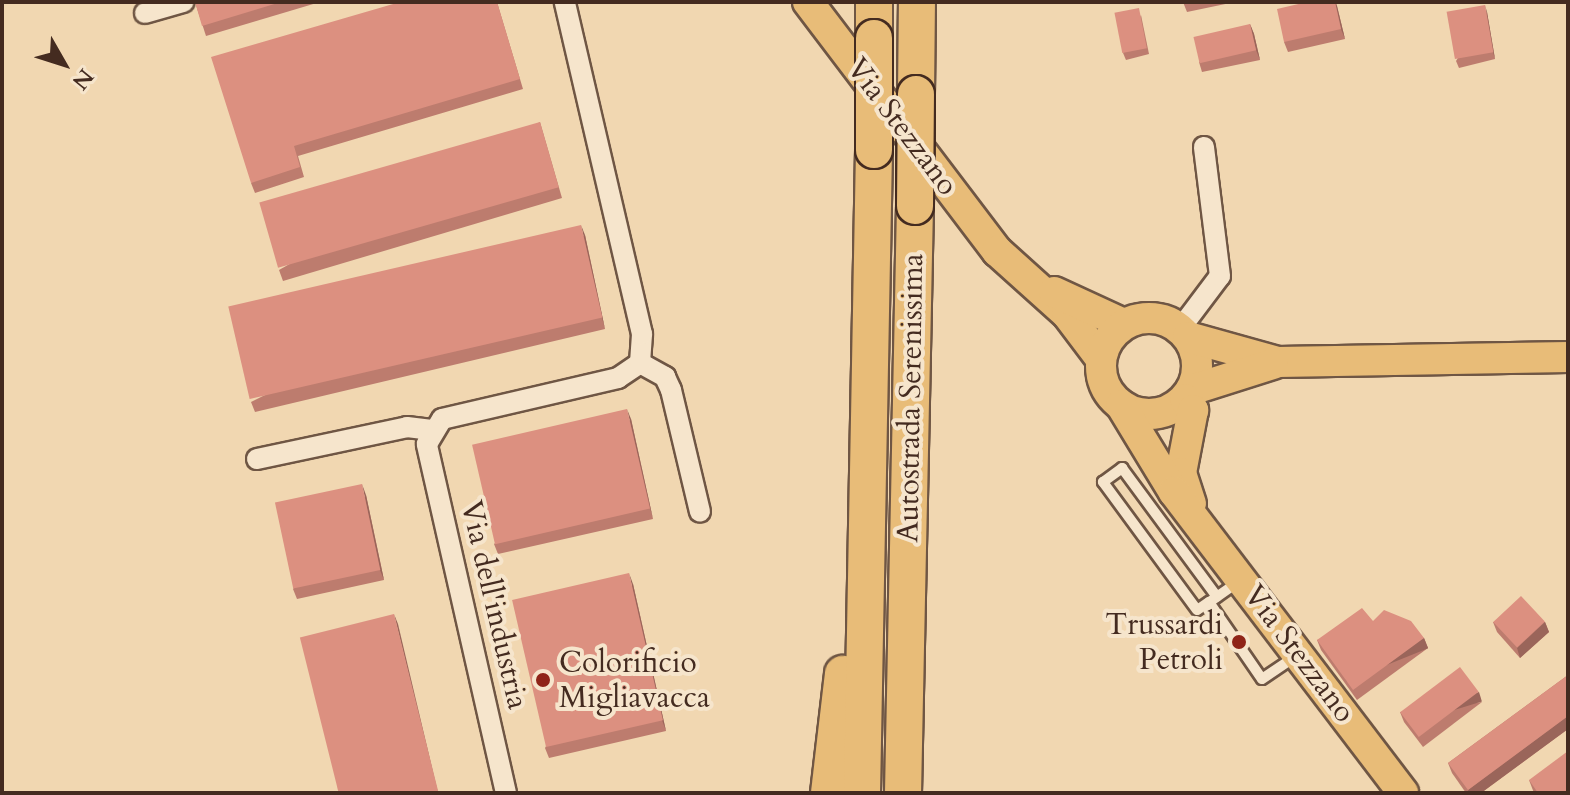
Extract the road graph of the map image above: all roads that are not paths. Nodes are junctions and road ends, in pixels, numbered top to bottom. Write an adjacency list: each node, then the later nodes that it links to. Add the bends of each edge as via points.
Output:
1 (183, 2): 6 (street)
2 (565, 2): 14 (street, via 642,334)
3 (808, 2): 8 (main road, Via Stezzano)
4 (874, 2): 19 (highway, Autostrada Serenissima, bridge)
5 (917, 2): 28 (highway, Autostrada Serenissima, bridge)
6 (145, 13)
7 (1204, 147): 10 (street, via 1220,276)
8 (997, 251): 9 (main road, Via Stezzano, via 1059,295); 12 (main road, Via Stezzano, via 1067,314)
9 (1124, 324): 10 (main road, Via Stezzano, via 1153,318); 12 (main road)
10 (1184, 333): 13 (main road); 15 (main road, Via Stezzano, via 1198,363)
11 (1568, 357): 13 (main road)
12 (1101, 359): 16 (main road, Via Stezzano, via 1104,385)
13 (1278, 362): 15 (main road)
14 (640, 363): 17 (street, via 618,378 442,419); 20 (street, via 665,377 671,390)
15 (1188, 394): 16 (main road, via 1154,414); 21 (main road, Via Stezzano, via 1193,410 1181,473)
16 (1121, 405): 21 (main road, Via Stezzano)
17 (432, 430): 18 (street, via 407,427); 25 (street, Via dell'industria, via 429,458)
18 (257, 459)
19 (864, 493): 26 (highway); 27 (highway, Autostrada Serenissima)
20 (700, 512)
21 (1195, 516): 22 (main road, Via Stezzano)
22 (1243, 579): 23 (lane); 24 (main road, Via Stezzano)
23 (1213, 599): 23 (lane, via 1197,610 1103,482 1122,468); 24 (lane, via 1262,679)
24 (1299, 654): 29 (main road, Via Stezzano)
25 (506, 793)
26 (829, 793)
27 (862, 793)
28 (903, 793)
29 (1403, 793)

